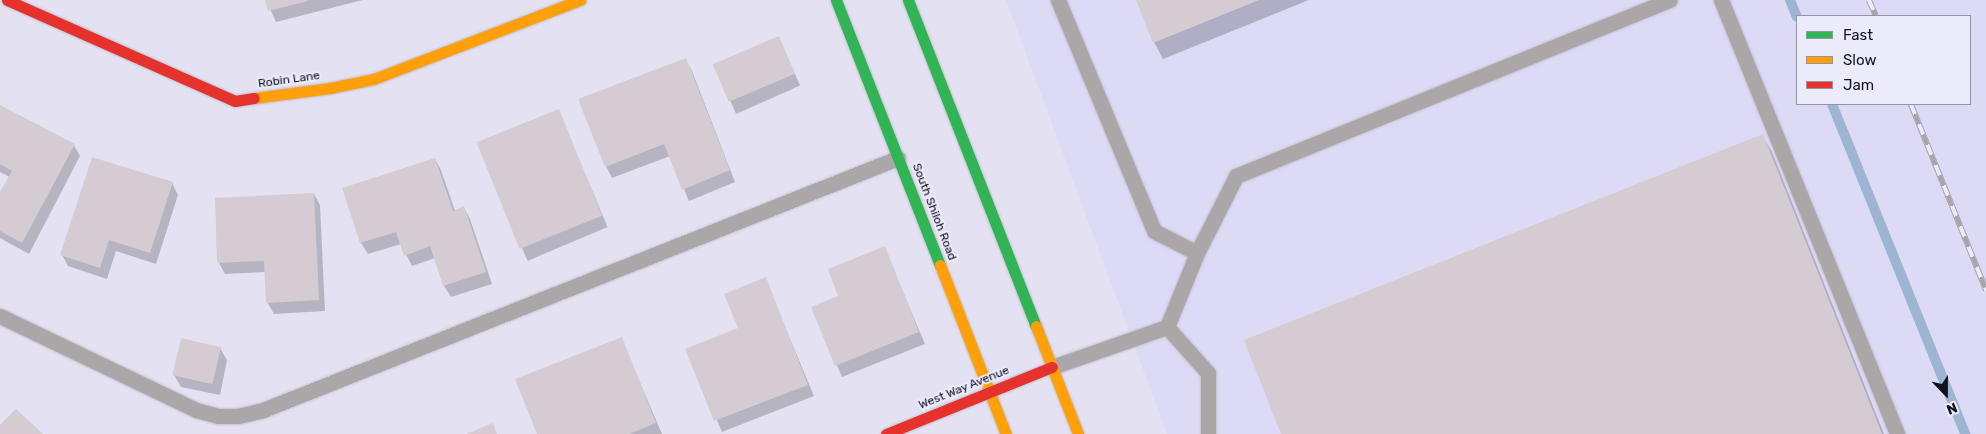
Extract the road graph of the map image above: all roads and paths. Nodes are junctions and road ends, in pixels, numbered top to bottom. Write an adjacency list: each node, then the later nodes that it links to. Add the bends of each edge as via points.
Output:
1 (7, 0): 2 (main road, Robin Lane, via 235,101 374,79)
2 (580, 0)
3 (836, 0): 8 (main road, South Shiloh Road)
4 (908, 0): 12 (main road)
5 (1058, 0): 9 (lane, via 1154,231)
6 (1670, 0): 9 (lane, via 1236,176)
7 (1720, 0): 18 (lane)
8 (898, 158): 10 (lane, via 263,410 238,416 218,416 196,410); 13 (main road, South Shiloh Road)
9 (1197, 253): 11 (lane)
10 (0, 316)
11 (1166, 327): 12 (lane); 17 (lane, via 1208,373)
12 (1052, 367): 13 (main road, West Way Avenue); 16 (main road)
13 (990, 392): 14 (main road, West Way Avenue); 15 (main road, South Shiloh Road)
14 (886, 434)
15 (1006, 434)
16 (1078, 434)
17 (1208, 434)
18 (1896, 434)

